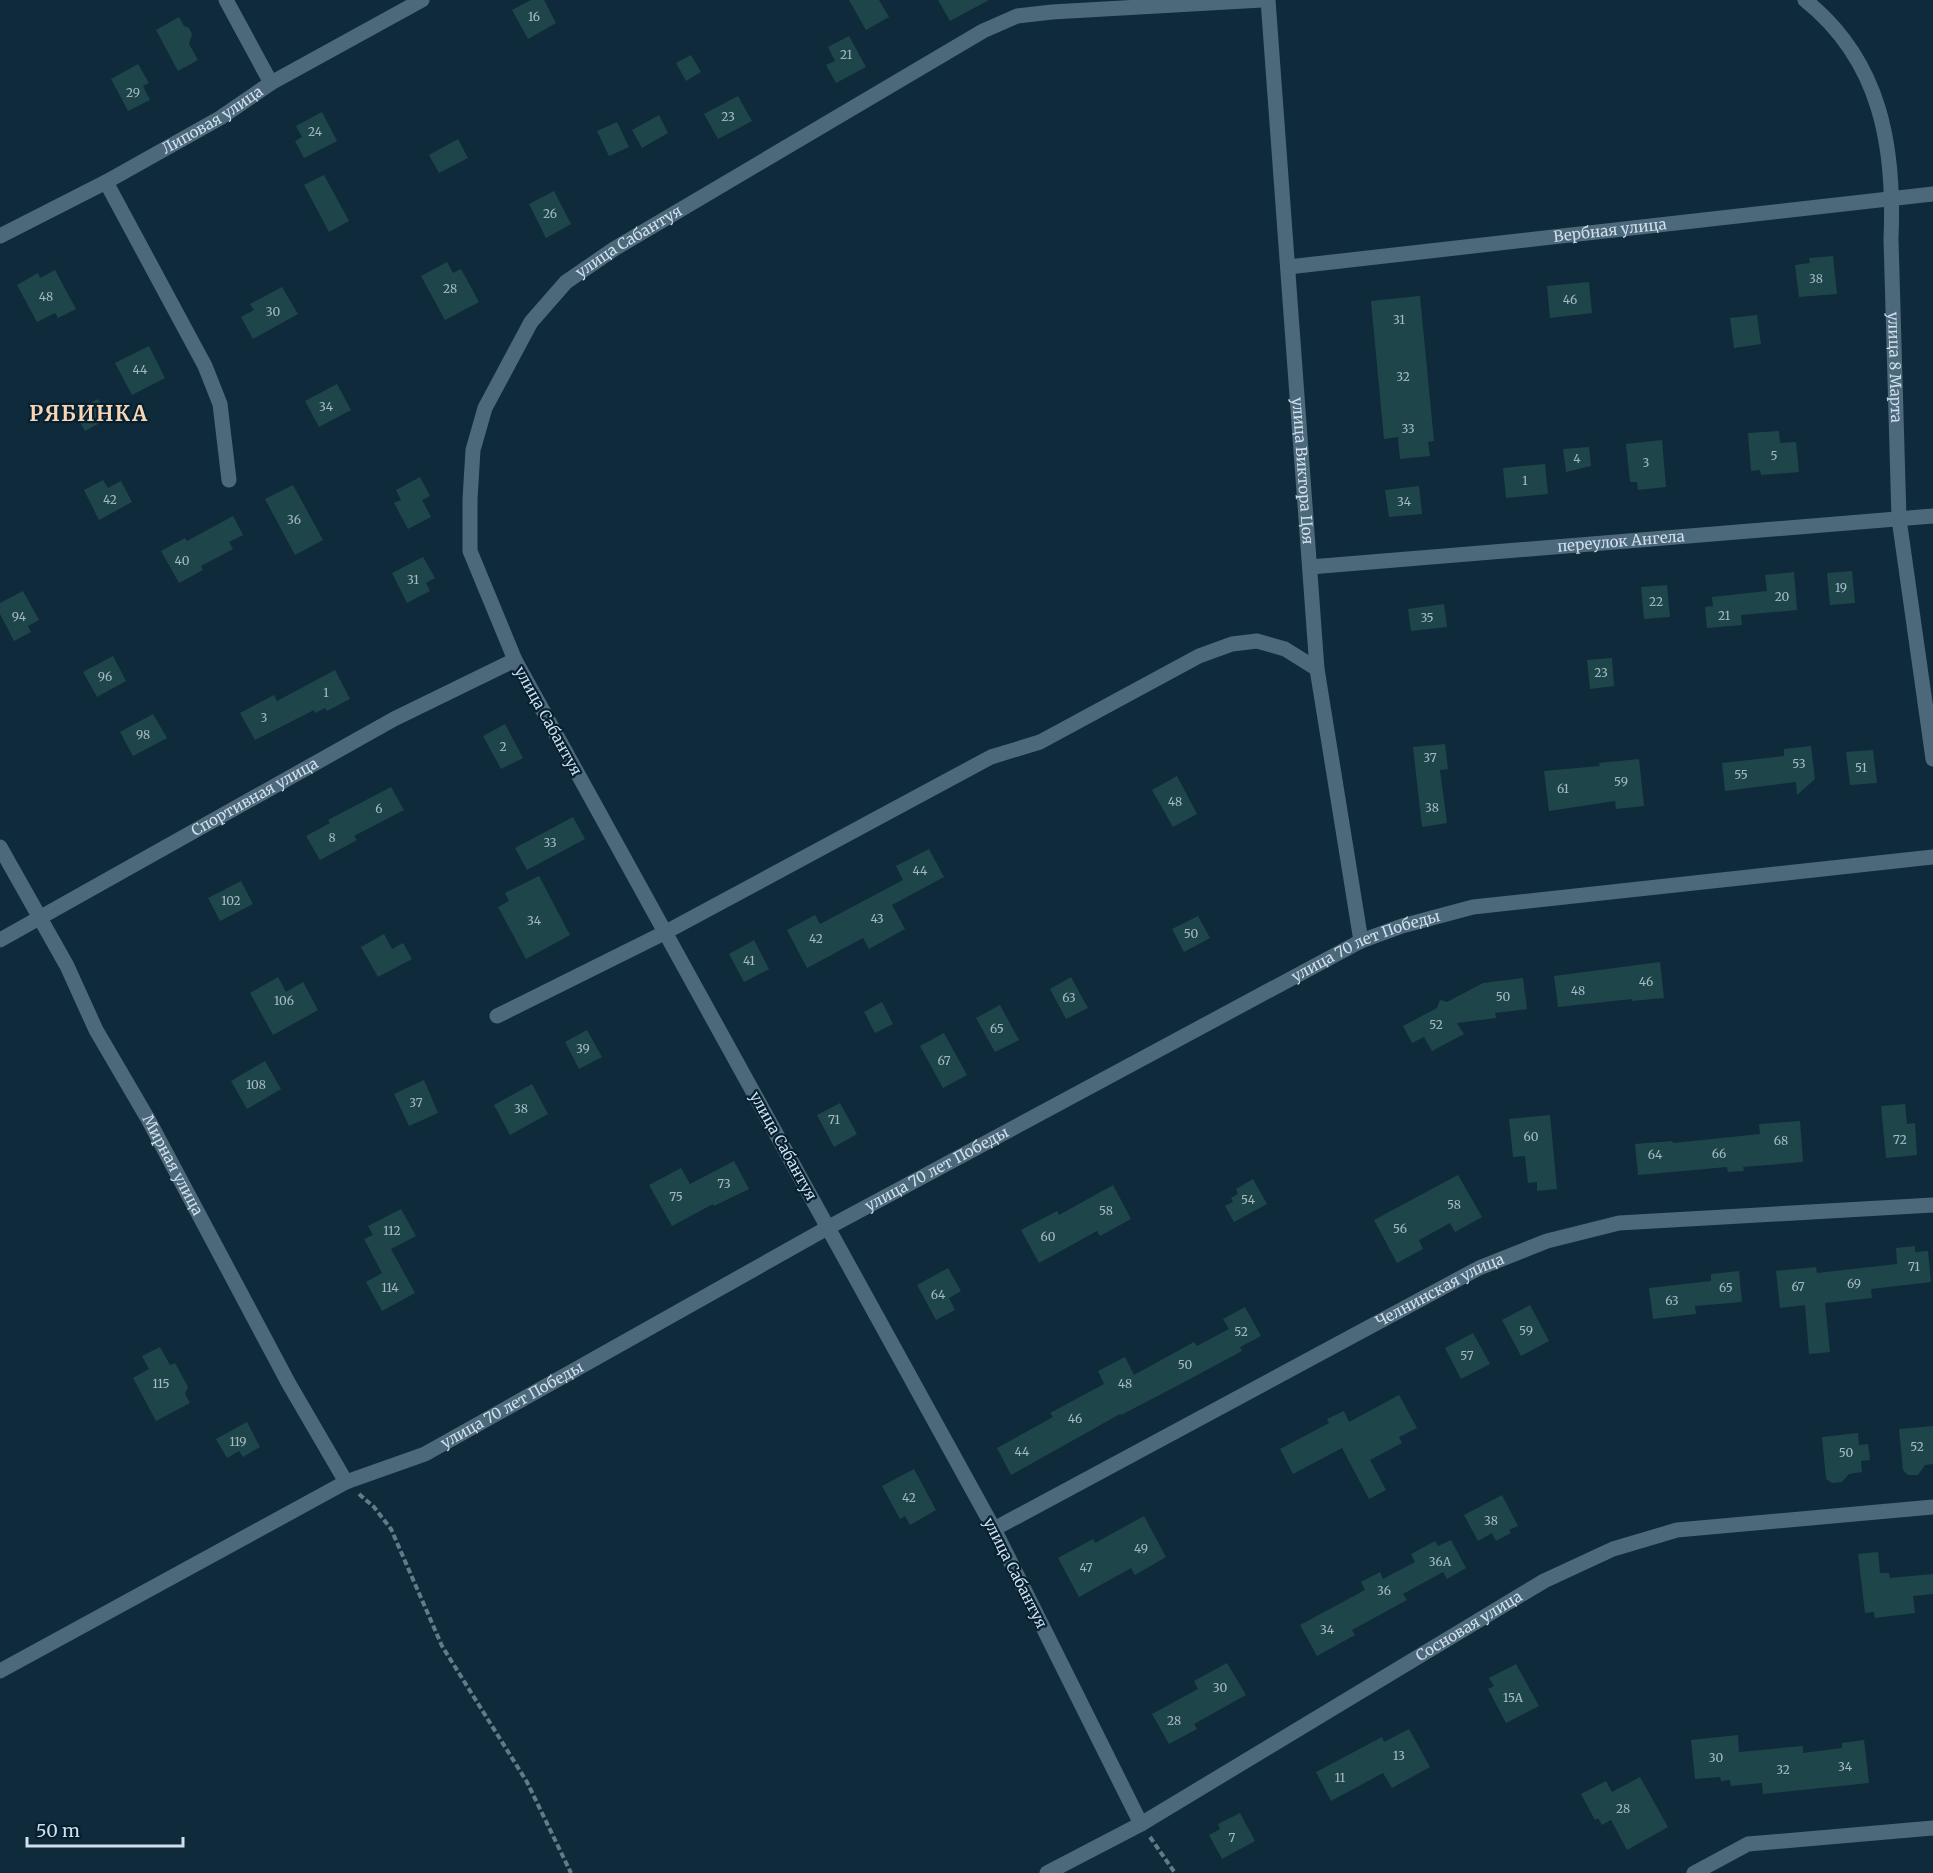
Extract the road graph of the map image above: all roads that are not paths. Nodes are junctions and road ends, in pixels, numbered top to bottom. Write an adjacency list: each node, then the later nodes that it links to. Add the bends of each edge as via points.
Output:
1 (226, 0): 6 (street)
2 (422, 0): 6 (street, Липовая улица)
3 (1262, 0): 16 (street, улица Сабантуя, via 1017,16 983,31 614,249 566,282 531,322 511,357 485,408 472,450 470,551)
4 (1269, 0): 11 (street, улица Виктора Цоя)
5 (1805, 0): 9 (street, улица 8 Марта, via 1825,16 1851,48 1869,81 1883,123)
6 (271, 83): 7 (street, Липовая улица, via 220,118)
7 (106, 182): 10 (street, Липовая улица); 12 (street, via 205,366 220,404)
8 (1933, 194): 9 (street, Вербная улица)
9 (1893, 197): 11 (street, Вербная улица); 14 (street, улица 8 Марта)
10 (0, 236)
11 (1288, 267): 15 (street, улица Виктора Цоя)
12 (230, 480)
13 (1933, 516): 14 (street, переулок Ангела)
14 (1899, 519): 15 (street, переулок Ангела); 18 (street, улица 8 Марта)
15 (1310, 567): 17 (street, улица Виктора Цоя)
16 (515, 660): 21 (street, Спортивная улица, via 394,719); 22 (street, улица Сабантуя)
17 (1317, 669): 22 (street, via 1285,649 1257,641 1232,644 1199,656 1040,742 991,757); 24 (street, улица Виктора Цоя)
18 (1933, 759)
19 (0, 846): 21 (street, Мирная улица)
20 (1933, 857): 24 (street, улица 70 лет Победы, via 1473,907)
21 (40, 919): 23 (street, Спортивная улица); 28 (street, Мирная улица, via 96,1030)
22 (664, 933): 25 (street); 27 (street, улица Сабантуя)
23 (0, 940)
24 (1361, 941): 27 (street, улица 70 лет Победы)
25 (497, 1016)
26 (1933, 1205): 30 (street, Челнинская улица, via 1619,1223 1547,1241 1479,1268)
27 (829, 1227): 28 (street, улица 70 лет Победы, via 425,1454); 30 (street, улица Сабантуя)
28 (346, 1482): 31 (street, улица 70 лет Победы)
29 (1933, 1508): 32 (street, Сосновая улица, via 1677,1530 1613,1549 1544,1581)
30 (994, 1529): 32 (street, улица Сабантуя)
31 (0, 1671)
32 (1141, 1824): 34 (street, Сосновая улица)
33 (1933, 1828): 35 (street, via 1748,1844)
34 (1047, 1873)
35 (1694, 1873)

